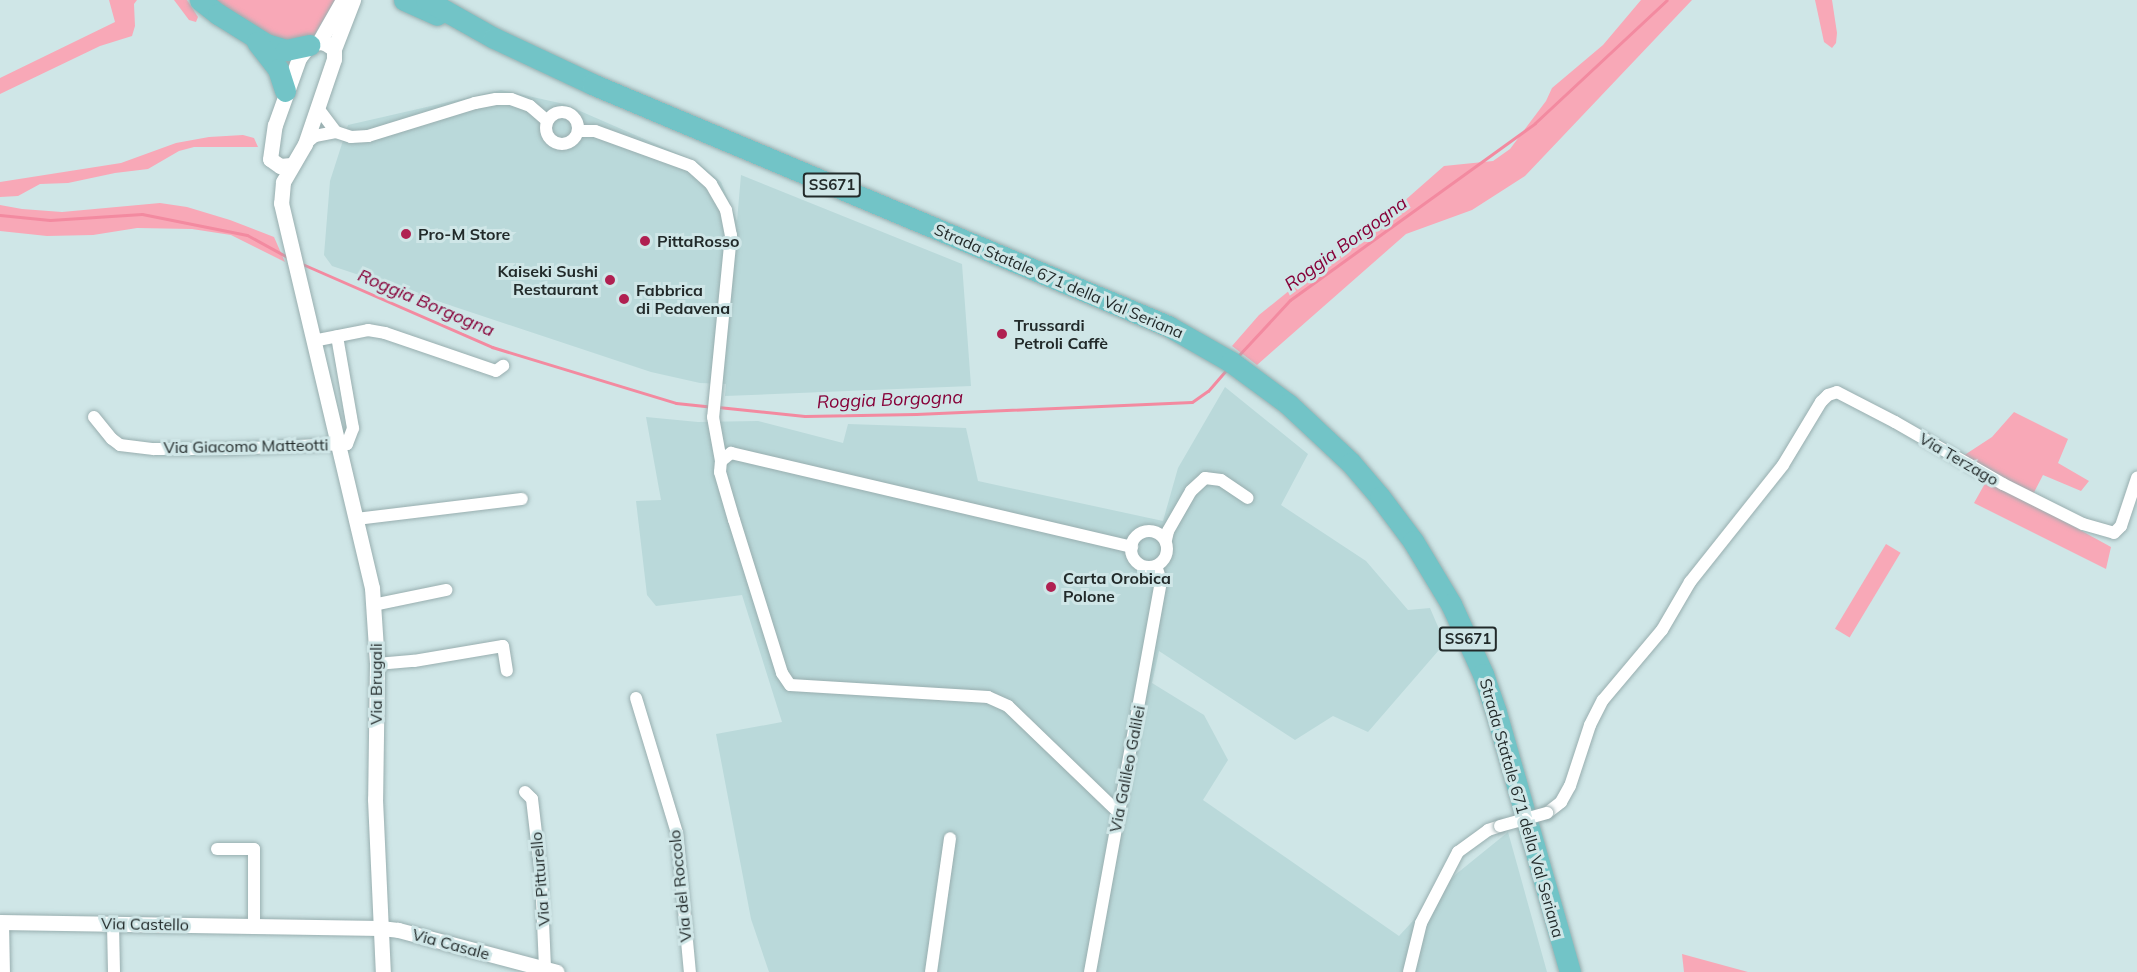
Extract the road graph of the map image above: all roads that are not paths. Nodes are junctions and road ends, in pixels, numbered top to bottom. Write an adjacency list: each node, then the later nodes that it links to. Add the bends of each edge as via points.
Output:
1 (200, 0): 8 (highway)
2 (343, 0): 9 (street, Via Brugali)
3 (353, 0): 10 (street)
4 (405, 0): 7 (highway, SS671)
5 (426, 0): 7 (highway, Strada Statale 671 della Val Seriana / SS671)
6 (439, 0): 7 (highway)
7 (467, 23): 54 (highway, Strada Statale 671 della Val Seriana / SS671, via 592,84 1100,296 1199,342 1296,411 1351,463 1396,517 1451,604 1496,712)
8 (250, 36): 9 (highway, via 286,50); 11 (highway, via 274,63)
9 (314, 43): 10 (street); 11 (street, Via Brugali, via 299,58)
10 (334, 49): 12 (street)
11 (285, 91): 17 (street, Via Brugali, via 270,143)
12 (317, 107): 15 (street); 16 (street)
13 (547, 122): 14 (street, via 554,113 564,111 577,120); 14 (street, via 546,132 557,143 573,140); 15 (street, via 518,100 496,99 368,136 351,137)
14 (578, 131): 25 (street, via 595,131 691,166 711,184 726,210 731,235 713,417)
15 (336, 132): 16 (street, via 315,136)
16 (305, 144): 18 (street)
17 (270, 159): 18 (street, via 280,166); 19 (street, Via Brugali, via 276,197)
18 (291, 165): 19 (street)
19 (281, 203): 21 (street, Via Brugali)
20 (337, 336): 21 (street); 22 (street, via 368,330 385,333 496,371); 24 (street, via 353,428 346,444)
21 (313, 341): 24 (street, Via Brugali)
22 (503, 366)
23 (94, 417): 24 (street, Via Giacomo Matteotti, via 120,445 154,449)
24 (338, 444): 29 (street, Via Brugali)
25 (722, 461): 31 (street, via 731,453); 39 (street, via 720,472 734,520 790,685 988,697 1008,706)
26 (2137, 478): 53 (street, Via Terzago, bridge, via 2121,525 2114,533 2083,524 2003,484 1837,392 1828,395 1783,465 1690,582 1662,630 1603,700 1561,802 1547,813 1488,830 1458,852 1421,923)
27 (1248, 498): 30 (street, via 1221,480 1205,478 1191,491)
28 (522, 499): 29 (street)
29 (356, 519): 34 (street, Via Brugali)
30 (1166, 540): 31 (street, via 1157,532 1146,530 1138,534); 32 (street, via 1167,555)
31 (1132, 547): 32 (street, via 1139,564)
32 (1156, 566): 39 (street, Via Galileo Galilei, via 1161,581)
33 (446, 590): 34 (street)
34 (373, 605): 35 (street, Via Brugali)
35 (377, 664): 36 (street, via 503,646); 45 (street, Via Brugali, via 375,799)
36 (507, 671)
37 (636, 698): 50 (street, Via del Roccolo, via 677,833)
38 (525, 792): 46 (street, Via Pitturello, via 532,799)
39 (1118, 812): 52 (street, Via Galileo Galilei)
40 (950, 838): 51 (street)
41 (217, 849): 44 (street, via 254,849)
42 (2, 922): 43 (street, Via Castello); 47 (street)
43 (113, 924): 44 (street, Via Castello); 48 (street)
44 (254, 926): 45 (street, Via Castello)
45 (380, 928): 46 (street, Via Casale); 49 (street, Via Brugali)
46 (551, 970)
47 (4, 972)
48 (114, 972)
49 (383, 972)
50 (690, 972)
51 (931, 972)
52 (1090, 972)
53 (1409, 972)
54 (1570, 972)

